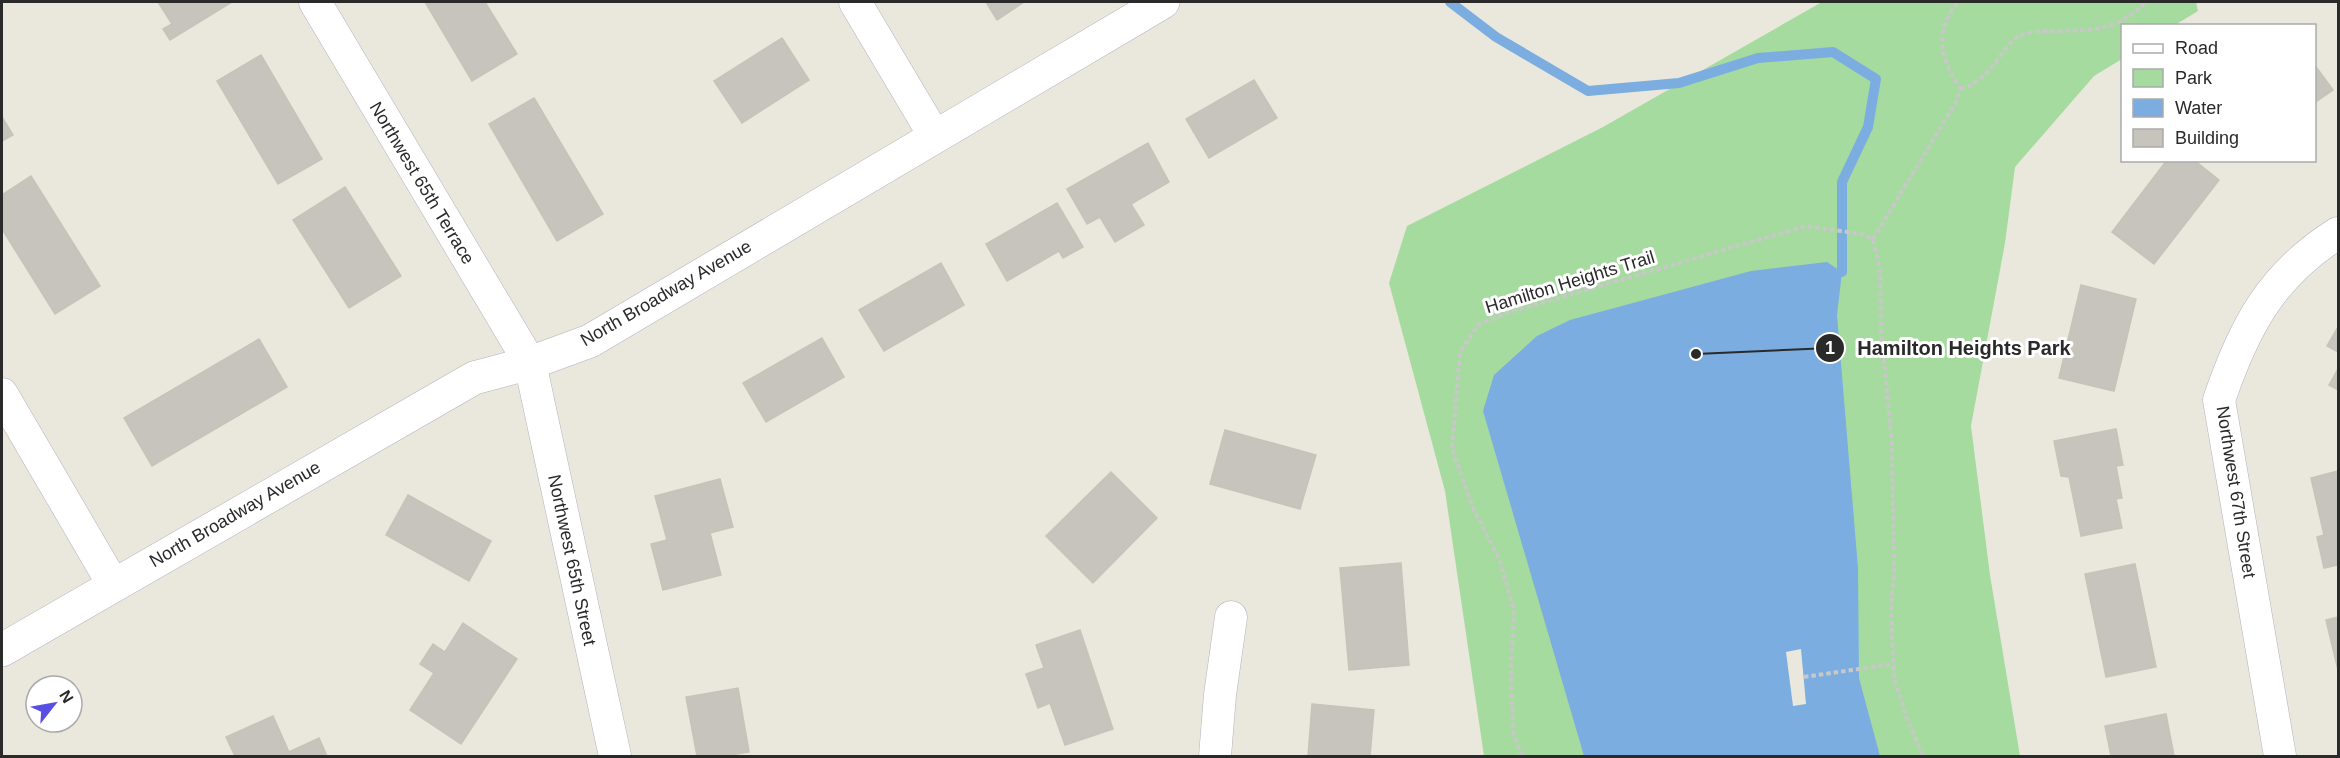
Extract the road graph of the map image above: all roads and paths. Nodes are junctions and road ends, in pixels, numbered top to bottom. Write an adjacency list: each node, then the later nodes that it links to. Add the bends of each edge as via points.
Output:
1 (315, 2): 10 (street, Northwest 65th Terrace)
2 (855, 2): 7 (street)
3 (1163, 2): 7 (street, North Broadway Avenue)
4 (1958, 2): 6 (path, via 1946,17 1943,52 1947,69)
5 (2146, 2): 6 (path, via 2129,18 2108,27 2019,36 1991,69 1972,86)
6 (1960, 89): 9 (path, via 1929,149)
7 (934, 135): 10 (street, North Broadway Avenue, via 590,340)
8 (2338, 233): 21 (street, Northwest 67th Street, via 2291,269 2259,309 2235,353 2219,400)
9 (1873, 239): 15 (path, via 1880,269 1895,498); 19 (path, Hamilton Heights Trail, via 1806,226 1504,314 1478,325 1460,352 1452,449 1473,508 1500,561 1514,611 1513,732)
10 (530, 363): 12 (street, North Broadway Avenue, via 474,378); 17 (street, Northwest 65th Street)
11 (2, 394): 12 (street)
12 (113, 584): 14 (street, North Broadway Avenue)
13 (1231, 617): 18 (street)
14 (2, 650)
15 (1893, 664): 16 (path); 20 (path, via 1907,719)
16 (1804, 676)
17 (610, 755)
18 (1215, 756)
19 (1522, 756)
20 (1923, 756)
21 (2280, 756)

